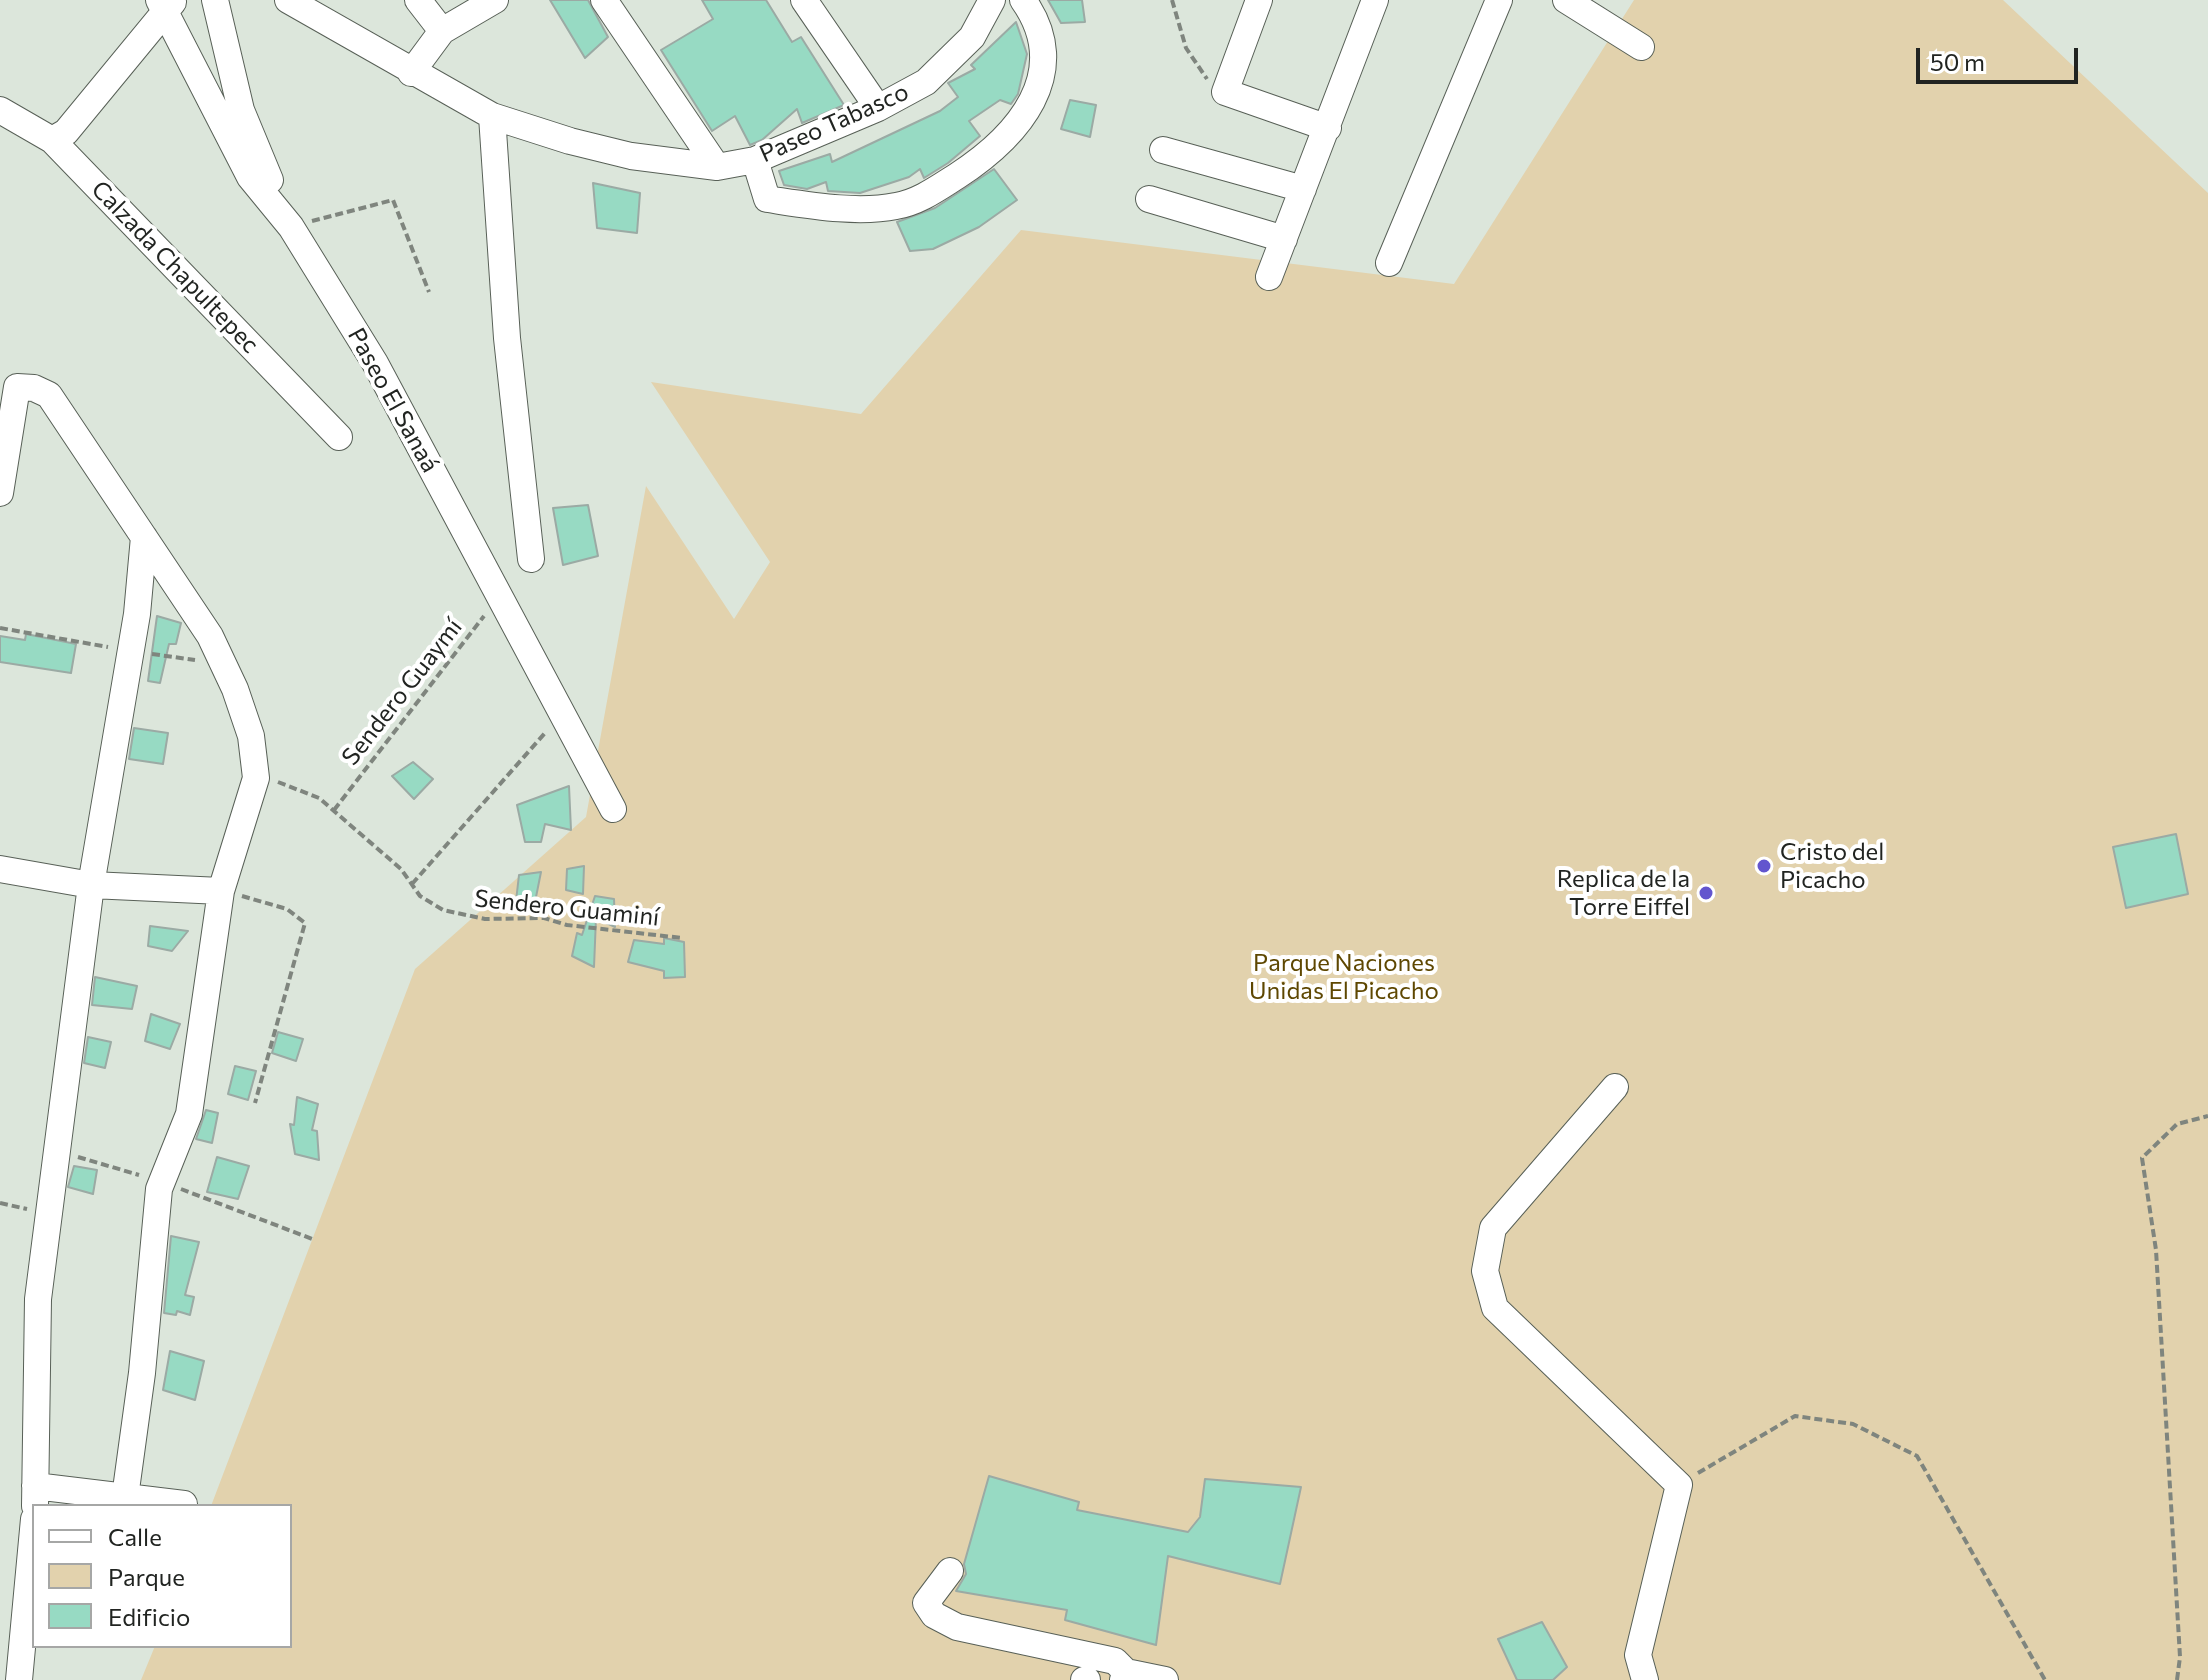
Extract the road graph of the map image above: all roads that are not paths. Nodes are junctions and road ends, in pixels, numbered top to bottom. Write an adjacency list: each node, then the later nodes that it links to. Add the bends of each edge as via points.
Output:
1 (215, 0): 27 (street, via 241,110)
2 (288, 0): 16 (street, Paseo Tabasco)
3 (418, 0): 14 (street)
4 (495, 0): 14 (street)
5 (604, 0): 24 (street)
6 (804, 0): 17 (street)
7 (1023, 0): 23 (street, via 1043,45 1043,71 1027,113 983,159 928,195 897,206 866,208 767,199)
8 (1259, 0): 20 (street, via 1225,92)
9 (1375, 0): 20 (street)
10 (1499, 0): 29 (street)
11 (1566, 0): 15 (street)
12 (990, 2): 17 (street, Paseo Tabasco, via 972,37 926,82)
13 (166, 4): 21 (street, via 66,132); 27 (street, Paseo El Sanaá, via 250,177)
14 (442, 31): 16 (street)
15 (1641, 47)
16 (411, 73): 19 (street, Paseo Tabasco)
17 (878, 108): 23 (street, Paseo Tabasco)
18 (0, 110): 21 (street, Calzada Chapultepec)
19 (492, 116): 24 (street, Paseo Tabasco, via 631,156); 34 (street, via 507,338)
20 (1328, 128): 25 (street)
21 (52, 140): 31 (street, Calzada Chapultepec)
22 (1163, 150): 25 (street)
23 (755, 160): 24 (street, Paseo Tabasco)
24 (717, 167)
25 (1303, 189): 28 (street)
26 (1149, 199): 28 (street)
27 (291, 227): 35 (street, Paseo El Sanaá, via 375,363)
28 (1284, 239): 30 (street)
29 (1389, 263)
30 (1269, 277)
31 (339, 437)
32 (0, 493): 33 (street, via 17,387 34,388 49,395)
33 (144, 537): 37 (street, via 137,614); 38 (street, via 210,636 251,736 256,778)
34 (531, 559)
35 (613, 809)
36 (0, 869): 37 (street)
37 (91, 885): 38 (street); 40 (street, via 38,1299)
38 (221, 891): 41 (street, via 189,1114 162,1182 152,1238 142,1373)
39 (1615, 1087): 48 (street, via 1493,1228 1485,1271 1495,1308 1679,1485 1638,1655)
40 (35, 1496): 41 (street)
41 (125, 1497): 42 (street)
42 (184, 1504)
43 (32, 1540): 46 (street)
44 (950, 1571): 45 (street, via 926,1603 934,1615 957,1627 1115,1661)
45 (1125, 1676): 47 (street)
46 (19, 1680)
47 (1165, 1680)
48 (1645, 1680)

